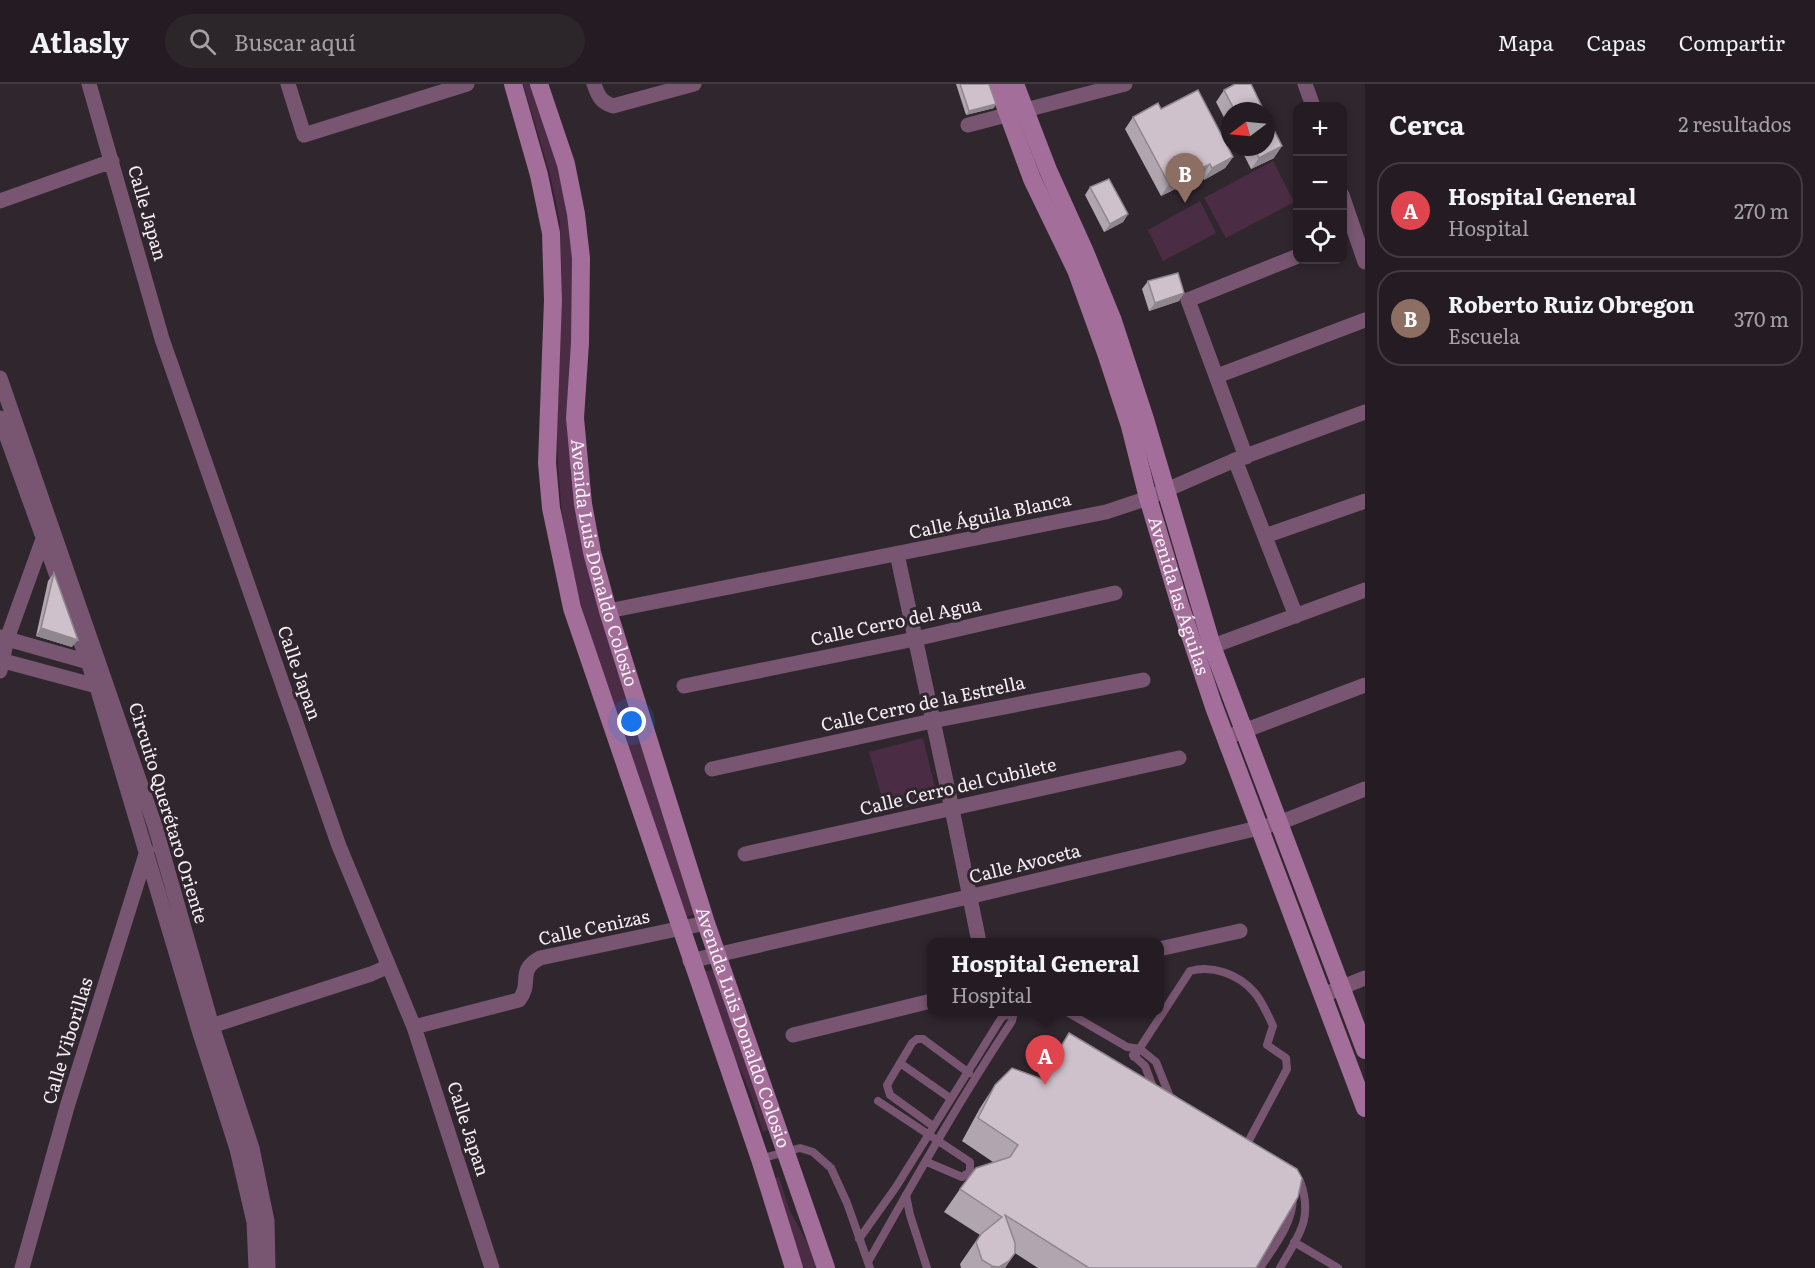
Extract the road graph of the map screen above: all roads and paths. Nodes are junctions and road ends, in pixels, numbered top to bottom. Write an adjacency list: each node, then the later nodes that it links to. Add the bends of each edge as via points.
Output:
1 (89, 84): 16 (street, Calle Japan)
2 (288, 84): 3 (street, via 304,135)
3 (467, 84)
4 (513, 84): 62 (street, Avenida Luis Donaldo Colosio, via 551,233 553,300 547,463 551,508 572,608)
5 (539, 84): 37 (street, Avenida Luis Donaldo Colosio, via 566,164 576,214 581,258 577,443 592,552)
6 (594, 84): 7 (street, via 597,95 613,106)
7 (694, 84)
8 (997, 84): 14 (street, Avenida las Águilas)
9 (1015, 84): 14 (street, Avenida las Águilas)
10 (1125, 84): 12 (street)
11 (1305, 84): 13 (street)
12 (1103, 86): 14 (street)
13 (1312, 102)
14 (1016, 112): 15 (street); 19 (street, Avenida las Águilas, via 1048,170)
15 (968, 125)
16 (112, 161): 17 (street); 68 (street, Calle Japan, via 162,339 339,846)
17 (0, 201)
18 (1345, 210): 20 (street)
19 (1068, 234): 29 (street, Avenida las Águilas, via 1116,332); 30 (street, Avenida las Águilas, via 1076,270 1123,405)
20 (1349, 236): 22 (street)
21 (1293, 258): 24 (street, via 1188,300)
22 (1365, 262)
23 (1365, 320): 24 (street)
24 (1217, 376): 28 (street)
25 (0, 378): 42 (street, Circuito Querétaro Oriente)
26 (1365, 412): 28 (street, Calle Águila Blanca)
27 (0, 418): 33 (street, Circuito Querétaro Oriente)
28 (1240, 459): 29 (street, Calle Águila Blanca); 32 (street)
29 (1165, 490): 30 (street, Calle Águila Blanca); 41 (street, Avenida las Águilas)
30 (1148, 498): 34 (street, Calle Águila Blanca, via 1107,512); 41 (street, Avenida las Águilas)
31 (1365, 501): 32 (street)
32 (1265, 536): 38 (street)
33 (43, 539): 39 (street); 42 (street, Circuito Querétaro Oriente)
34 (897, 554): 37 (street, Calle Águila Blanca); 40 (street)
35 (1365, 590): 38 (street)
36 (1115, 593): 40 (street, Calle Cerro del Agua)
37 (609, 611): 61 (street, Avenida Luis Donaldo Colosio)
38 (1296, 616): 41 (street)
39 (4, 638): 42 (street); 43 (street)
40 (915, 639): 46 (street, Calle Cerro del Agua); 48 (street)
41 (1204, 649): 49 (street, Avenida las Águilas); 50 (street, Avenida las Águilas)
42 (93, 663): 47 (street, Circuito Querétaro Oriente)
43 (1, 664): 47 (street)
44 (1143, 680): 48 (street, Calle Cerro de la Estrella)
45 (1365, 685): 49 (street)
46 (684, 686)
47 (103, 688): 56 (street, Circuito Querétaro Oriente); 58 (street, Circuito Querétaro Oriente)
48 (932, 721): 52 (street, Calle Cerro de la Estrella); 54 (street)
49 (1243, 731): 50 (street); 55 (street, Avenida las Águilas)
50 (1225, 737): 57 (street, Avenida las Águilas)
51 (1179, 758): 54 (street, Calle Cerro del Cubilete)
52 (712, 770)
53 (1365, 789): 55 (street, Calle Avoceta)
54 (952, 809): 59 (street, Calle Cerro del Cubilete); 60 (street)
55 (1279, 823): 57 (street, Calle Avoceta); 70 (street, Avenida las Águilas)
56 (155, 826): 58 (street, Calle Viborillas); 79 (street, Circuito Querétaro Oriente)
57 (1260, 827): 60 (street, Calle Avoceta); 71 (street, Avenida las Águilas)
58 (146, 852): 79 (street, Circuito Querétaro Oriente); 108 (street, Calle Viborillas)
59 (745, 854)
60 (968, 897): 64 (street); 66 (street, Calle Avoceta)
61 (706, 923): 62 (street, Calle Cenizas); 66 (street, Avenida Luis Donaldo Colosio)
62 (681, 930): 67 (street, Avenida Luis Donaldo Colosio); 78 (street, Calle Cenizas, via 540,958 526,969 525,993 519,1000)
63 (1240, 931): 65 (street)
64 (978, 938)
65 (1164, 948)
66 (718, 956): 67 (street, Calle Avoceta); 98 (street, Avenida Luis Donaldo Colosio)
67 (690, 961): 99 (street, Avenida Luis Donaldo Colosio)
68 (387, 967): 78 (street, Calle Japan); 79 (street)
69 (1365, 978): 70 (street)
70 (1342, 987): 71 (street); 83 (street, Avenida las Águilas)
71 (1323, 995): 92 (street, Avenida las Águilas)
72 (927, 1002): 80 (street)
73 (1164, 1012): 96 (lane, via 1190,971 1200,968 1227,971 1254,992 1272,1026 1267,1046 1286,1058 1287,1069)
74 (1004, 1016): 86 (lane)
75 (1012, 1016): 87 (lane)
76 (1075, 1016): 81 (lane)
77 (1161, 1016): 82 (lane)
78 (414, 1027): 111 (street, Calle Japan)
79 (206, 1028): 104 (street, Circuito Querétaro Oriente, via 252,1148)
80 (793, 1035)
81 (1127, 1047): 82 (lane); 84 (lane)
82 (1140, 1049): 84 (lane); 91 (lane, via 1156,1062 1170,1097)
83 (1365, 1050)
84 (1134, 1057): 90 (lane, via 1145,1066)
85 (900, 1063): 86 (lane, via 912,1043 923,1039); 88 (lane); 93 (lane, via 887,1090)
86 (967, 1071): 87 (lane); 88 (lane)
87 (975, 1077): 95 (lane)
88 (951, 1098): 93 (lane)
89 (878, 1101): 93 (lane)
90 (1158, 1102)
91 (1184, 1106)
92 (1365, 1108)
93 (931, 1130): 95 (lane); 105 (lane)
94 (1238, 1138): 96 (lane)
95 (937, 1140): 100 (lane); 100 (lane, via 970,1162 970,1172 962,1177)
96 (1247, 1144): 97 (lane)
97 (1256, 1150)
98 (785, 1152): 99 (lane); 105 (lane, via 800,1148 813,1152 831,1168); 113 (street, Avenida Luis Donaldo Colosio)
99 (760, 1160): 112 (street, Avenida Luis Donaldo Colosio)
100 (927, 1162): 103 (lane)
101 (1292, 1175): 106 (lane, via 1300,1181 1307,1209)
102 (1289, 1187): 115 (lane, via 1293,1209 1288,1224)
103 (906, 1195): 107 (lane); 114 (lane)
104 (260, 1221): 109 (street, Circuito Querétaro Oriente); 110 (street, Circuito Querétaro Oriente)
105 (859, 1239): 107 (lane)
106 (1294, 1242): 116 (lane); 117 (lane)
107 (869, 1265)
108 (22, 1268)
109 (256, 1268)
110 (268, 1268)
111 (492, 1268)
112 (794, 1268)
113 (826, 1268)
114 (927, 1268)
115 (1260, 1268)
116 (1280, 1268)
117 (1338, 1268)

